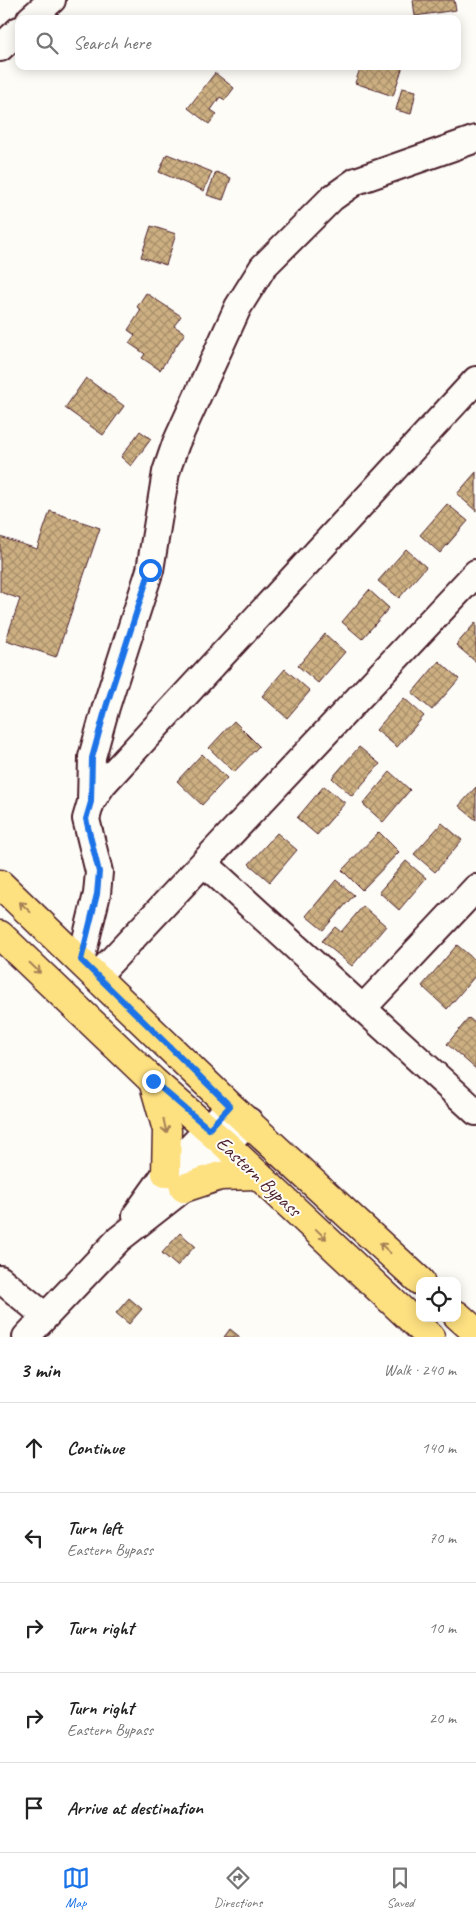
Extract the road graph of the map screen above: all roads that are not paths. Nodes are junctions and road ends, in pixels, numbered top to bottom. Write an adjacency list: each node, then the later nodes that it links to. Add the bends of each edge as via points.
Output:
1 (52, 0): 2 (street)
2 (35, 15)
3 (15, 34): 4 (street)
4 (0, 48)
5 (476, 139): 8 (street, via 356,181 332,198 263,267 238,307 166,472 150,570 92,758)
6 (476, 380): 8 (street, via 103,784)
7 (476, 573): 9 (street)
8 (91, 802): 13 (street, via 86,819 99,872)
9 (204, 862): 13 (street); 14 (street)
10 (0, 884): 13 (main road, Eastern Bypass, one-way to 10)
11 (475, 890): 14 (street)
12 (0, 935): 15 (main road, Eastern Bypass, one-way to 15)
13 (89, 968): 17 (main road, Eastern Bypass)
14 (363, 1008): 16 (street)
15 (153, 1081): 18 (main road, Eastern Bypass); 20 (main road, one-way to 20, via 167,1130)
16 (476, 1112)
17 (239, 1114): 18 (street); 21 (main road, Eastern Bypass, one-way to 17)
18 (218, 1137): 19 (main road, Eastern Bypass); 20 (street)
19 (259, 1176): 20 (main road); 27 (main road, Eastern Bypass, one-way to 27)
20 (175, 1180): 23 (street)
21 (416, 1277)
22 (0, 1279): 23 (street)
23 (45, 1316): 26 (street)
24 (461, 1319): 25 (main road)
25 (476, 1332)
26 (26, 1337)
27 (430, 1337)

